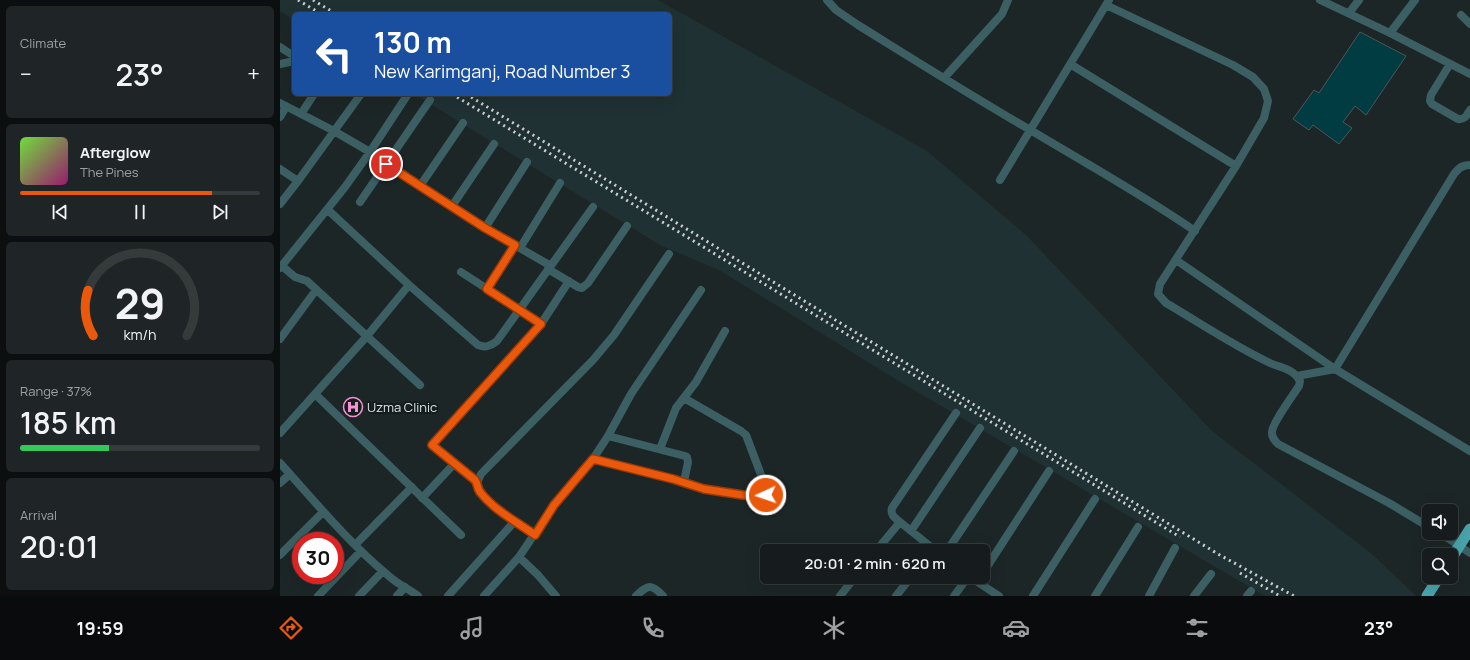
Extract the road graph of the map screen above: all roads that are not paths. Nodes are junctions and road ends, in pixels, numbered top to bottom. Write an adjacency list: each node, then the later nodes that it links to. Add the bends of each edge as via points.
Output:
1 (828, 0): 18 (street, via 836,10 858,25)
2 (1008, 0): 18 (street, via 1002,14)
3 (1320, 0): 7 (street)
4 (1359, 0): 7 (street)
5 (1415, 0): 10 (street)
6 (1108, 3): 15 (street); 35 (street, via 1233,65 1253,77 1264,89 1268,101 1264,118)
7 (1349, 13): 10 (street)
8 (1461, 15): 9 (street)
9 (1470, 24)
10 (1390, 33): 16 (street)
11 (280, 47): 12 (street)
12 (292, 55)
13 (292, 61): 14 (street)
14 (280, 64)
15 (1070, 64): 29 (street); 35 (street)
16 (1450, 64): 17 (street); 24 (street, via 1430,101 1458,119 1465,118)
17 (1470, 74)
18 (944, 78): 29 (street)
19 (313, 96): 25 (street)
20 (360, 96): 28 (street)
21 (407, 96): 31 (street)
22 (430, 100): 33 (street)
23 (283, 105): 25 (street); 26 (street)
24 (1470, 110)
25 (301, 114): 28 (street)
26 (280, 117)
27 (463, 123): 40 (street)
28 (334, 131): 31 (street); 38 (street)
29 (1031, 131): 37 (street); 48 (street)
30 (494, 144): 43 (street)
31 (370, 152): 33 (street); 45 (street)
32 (527, 162): 47 (street)
33 (386, 164): 40 (street); 41 (street)
34 (1470, 165): 65 (street, via 1465,165 1454,174)
35 (1236, 166): 48 (street)
36 (280, 169): 38 (street)
37 (1000, 180)
38 (298, 181): 42 (street)
39 (560, 183): 49 (street)
40 (420, 186): 43 (street)
41 (360, 202)
42 (280, 204)
43 (452, 206): 47 (street)
44 (593, 206): 53 (street)
45 (328, 210): 52 (street); 56 (street)
46 (627, 226): 55 (street, via 585,286 578,287)
47 (485, 228): 49 (street)
48 (1195, 231): 51 (street)
49 (517, 246): 53 (street); 57 (street)
50 (669, 254): 84 (street, via 614,335 593,360 481,474)
51 (1176, 260): 65 (street); 66 (street, via 1160,284 1160,298 1258,357 1292,371)
52 (281, 267): 58 (street, via 295,277 307,281)
53 (549, 267): 55 (street); 60 (street)
54 (461, 272): 57 (street)
55 (568, 281): 61 (street)
56 (409, 285): 60 (street, via 478,344 485,347 497,341); 63 (street)
57 (487, 289): 60 (street)
58 (316, 290): 63 (street); 64 (street)
59 (701, 290): 73 (street, via 631,394)
60 (519, 310): 61 (street)
61 (541, 324): 79 (street, via 432,445)
62 (725, 331): 69 (street)
63 (367, 336): 67 (street); 68 (street)
64 (280, 339)
65 (1335, 368): 66 (street); 76 (street)
66 (1297, 376): 91 (street, via 1299,386 1274,424 1271,432 1273,439)
67 (420, 384)
68 (315, 394): 72 (street); 85 (street)
69 (684, 398): 74 (street, via 676,408); 82 (street, via 746,435 766,495 762,498 704,489)
70 (956, 413): 90 (street, via 892,508 892,516)
71 (980, 428): 94 (street)
72 (280, 433)
73 (608, 436): 74 (street); 77 (street)
74 (660, 449): 82 (street, via 687,457)
75 (1014, 451): 100 (street)
76 (1470, 451)
77 (593, 459): 82 (street); 96 (street, via 554,505)
78 (280, 463): 81 (street)
79 (454, 464): 84 (street); 86 (street)
80 (1050, 471): 107 (street)
81 (290, 474): 83 (street); 88 (street)
82 (684, 482)
83 (280, 483)
84 (477, 483): 89 (street, via 479,490 489,501)
85 (412, 487): 86 (street); 101 (street)
86 (422, 498): 95 (street)
87 (1095, 499): 129 (street)
88 (323, 512): 101 (street); 105 (street)
89 (515, 521): 96 (street); 120 (street)
90 (900, 522): 94 (street); 98 (street)
91 (1422, 523)
92 (1138, 527): 130 (street)
93 (1470, 529): 103 (highway, bridge)
94 (911, 531): 99 (street)
95 (461, 535)
96 (535, 535): 106 (street)
97 (1450, 540): 104 (street)
98 (882, 544)
99 (927, 544)
100 (952, 544)
101 (358, 548): 108 (street); 116 (street)
102 (1175, 548): 131 (street)
103 (1458, 548)
104 (1470, 553)
105 (280, 555)
106 (519, 557): 121 (street); 122 (street)
107 (990, 562)
108 (383, 570): 115 (street); 117 (street)
109 (1211, 574): 132 (street)
110 (849, 584): 125 (street)
111 (905, 584): 126 (street)
112 (963, 584): 127 (street)
113 (985, 584): 128 (street)
114 (1435, 584): 133 (highway)
115 (405, 588): 118 (street); 119 (street)
116 (318, 596)
117 (359, 596)
118 (397, 596)
119 (418, 596)
120 (448, 596)
121 (484, 596)
122 (556, 596)
123 (636, 596): 124 (street, via 649,587)
124 (663, 596)
125 (840, 596)
126 (896, 596)
127 (954, 596)
128 (999, 596)
129 (1033, 596)
130 (1095, 596)
131 (1149, 596)
132 (1194, 596)
133 (1427, 596)

